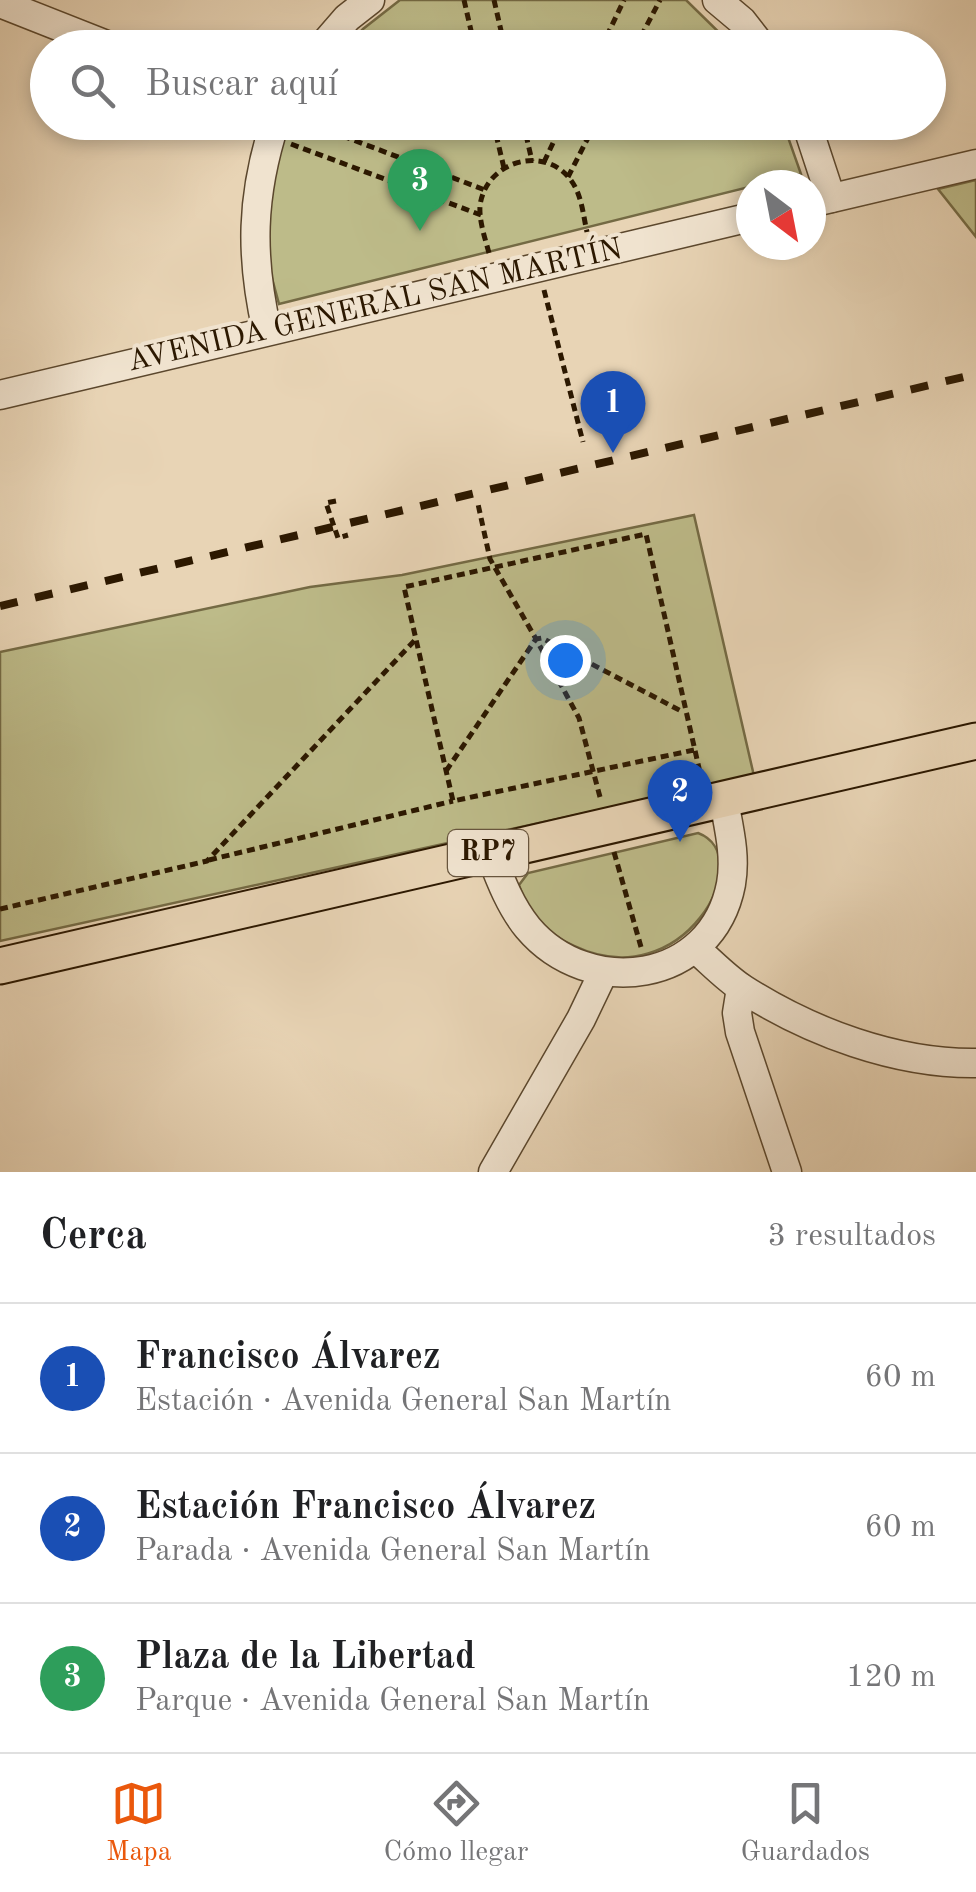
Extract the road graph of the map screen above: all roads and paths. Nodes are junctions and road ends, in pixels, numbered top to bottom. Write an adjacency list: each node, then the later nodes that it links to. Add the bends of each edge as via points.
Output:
1 (370, 0): 9 (street)
2 (464, 0): 10 (path)
3 (494, 0): 11 (path)
4 (624, 0): 12 (path)
5 (660, 0): 13 (path)
6 (718, 0): 14 (street)
7 (0, 3): 8 (street)
8 (68, 30)
9 (337, 30)
10 (471, 30)
11 (501, 30)
12 (610, 30)
13 (644, 30)
14 (748, 30)
15 (270, 140): 36 (street, via 253,238)
16 (299, 140): 31 (path)
17 (353, 140): 29 (path)
18 (498, 140): 26 (path)
19 (527, 140): 23 (path)
20 (555, 140): 24 (path)
21 (587, 140): 28 (path)
22 (813, 140): 27 (street)
23 (532, 160): 24 (path); 26 (path)
24 (544, 162): 28 (path)
25 (976, 164): 30 (street)
26 (504, 168): 29 (path)
27 (825, 170)
28 (568, 177): 33 (path)
29 (484, 190): 31 (path)
30 (826, 200)
31 (480, 215): 35 (path)
32 (736, 221): 33 (street, AVENIDA GENERAL SAN MARTÍN)
33 (592, 255): 34 (street, AVENIDA GENERAL SAN MARTÍN)
34 (538, 266): 35 (street, AVENIDA GENERAL SAN MARTÍN); 38 (path)
35 (495, 278): 36 (street, AVENIDA GENERAL SAN MARTÍN)
36 (267, 331): 37 (street, AVENIDA GENERAL SAN MARTÍN)
37 (0, 395)
38 (584, 442)
39 (336, 500): 41 (path, via 326,503 338,538)
40 (478, 504): 42 (path)
41 (348, 535)
42 (495, 567): 43 (path, via 404,587); 44 (path); 45 (path, via 646,534)
43 (416, 639): 49 (path); 54 (path)
44 (536, 639): 45 (path); 48 (path, via 579,718); 49 (path)
45 (684, 712): 47 (path)
46 (976, 740): 50 (main road, RP7)
47 (694, 750): 48 (path); 50 (path)
48 (593, 770): 51 (path); 52 (path)
49 (446, 771): 51 (path)
50 (712, 789): 52 (main road, RP7); 56 (street, via 734,852 722,911)
51 (453, 801): 54 (path)
52 (607, 827): 53 (main road, RP7); 58 (path)
53 (490, 853): 57 (main road, RP7); 59 (street, via 528,928 574,965)
54 (206, 861): 55 (path)
55 (0, 909)
56 (696, 949): 58 (street); 60 (street)
57 (0, 966)
58 (648, 971): 59 (street)
59 (603, 973): 62 (street)
60 (741, 988): 61 (street, via 862,1044); 63 (street, via 740,1032)
61 (976, 1063)
62 (492, 1172)
63 (787, 1172)

